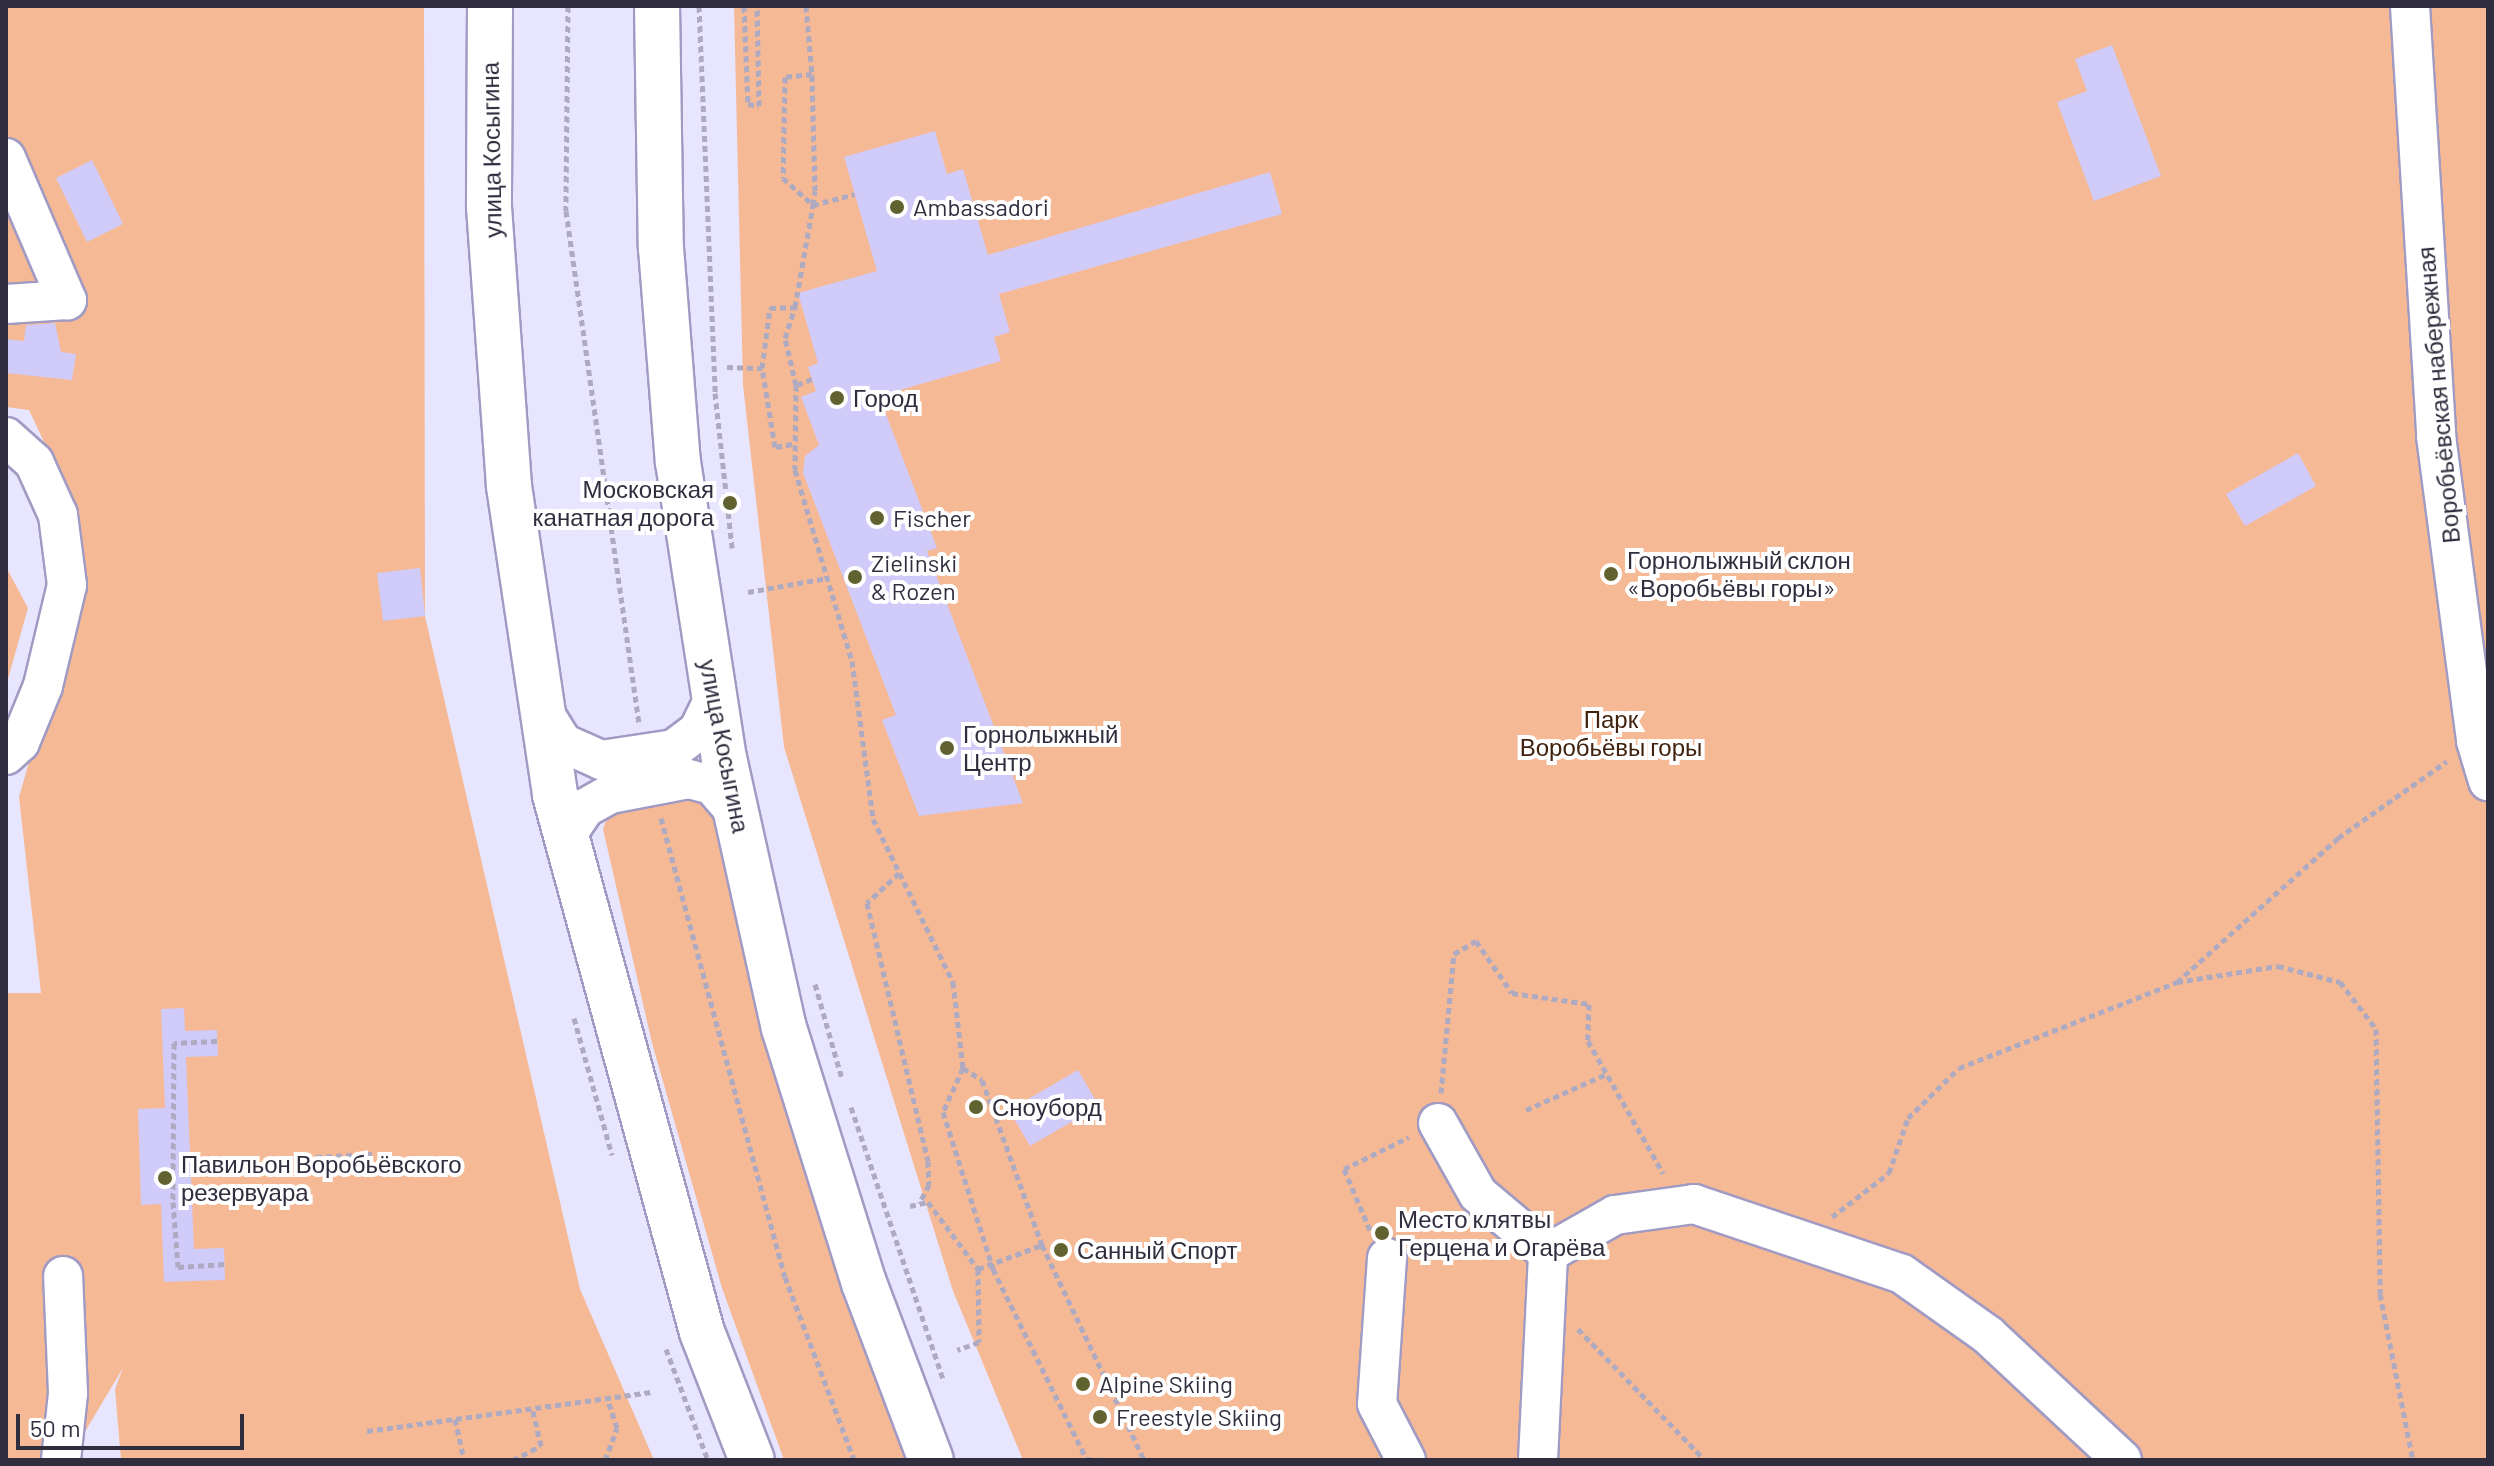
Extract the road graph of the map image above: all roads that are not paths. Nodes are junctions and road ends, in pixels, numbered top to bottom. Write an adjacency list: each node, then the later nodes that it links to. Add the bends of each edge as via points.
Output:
1 (490, 6): 8 (main road, улица Косыгина, via 489,207 509,486)
2 (657, 6): 7 (main road, улица Косыгина, via 661,248 678,462)
3 (2410, 6): 11 (street, Воробьёвская набережная, via 2436,436 2476,741)
4 (8, 172): 5 (street, via 67,300)
5 (6, 304)
6 (6, 437): 9 (street, via 34,462 58,515 67,585 43,686 20,742)
7 (714, 698): 10 (street, via 698,731); 12 (main road, улица Косыгина)
8 (543, 711): 10 (street, via 563,743 601,760); 13 (main road, улица Косыгина)
9 (6, 755)
10 (648, 770): 12 (street, via 712,785); 13 (street, via 585,808)
11 (2488, 781)
12 (736, 813): 20 (main road, улица Косыгина, via 784,1028 864,1283)
13 (566, 836): 19 (main road, улица Косыгина, via 702,1332)
14 (1438, 1123): 15 (street, via 1478,1194)
15 (1548, 1253): 22 (street); 23 (street, via 1615,1215 1694,1204 1902,1274 1988,1335)
16 (1387, 1258): 21 (street, via 1377,1404)
17 (63, 1276): 18 (street, via 68,1393)
18 (61, 1460)
19 (752, 1460)
20 (931, 1460)
21 (1406, 1460)
22 (1538, 1460)
23 (2122, 1460)

